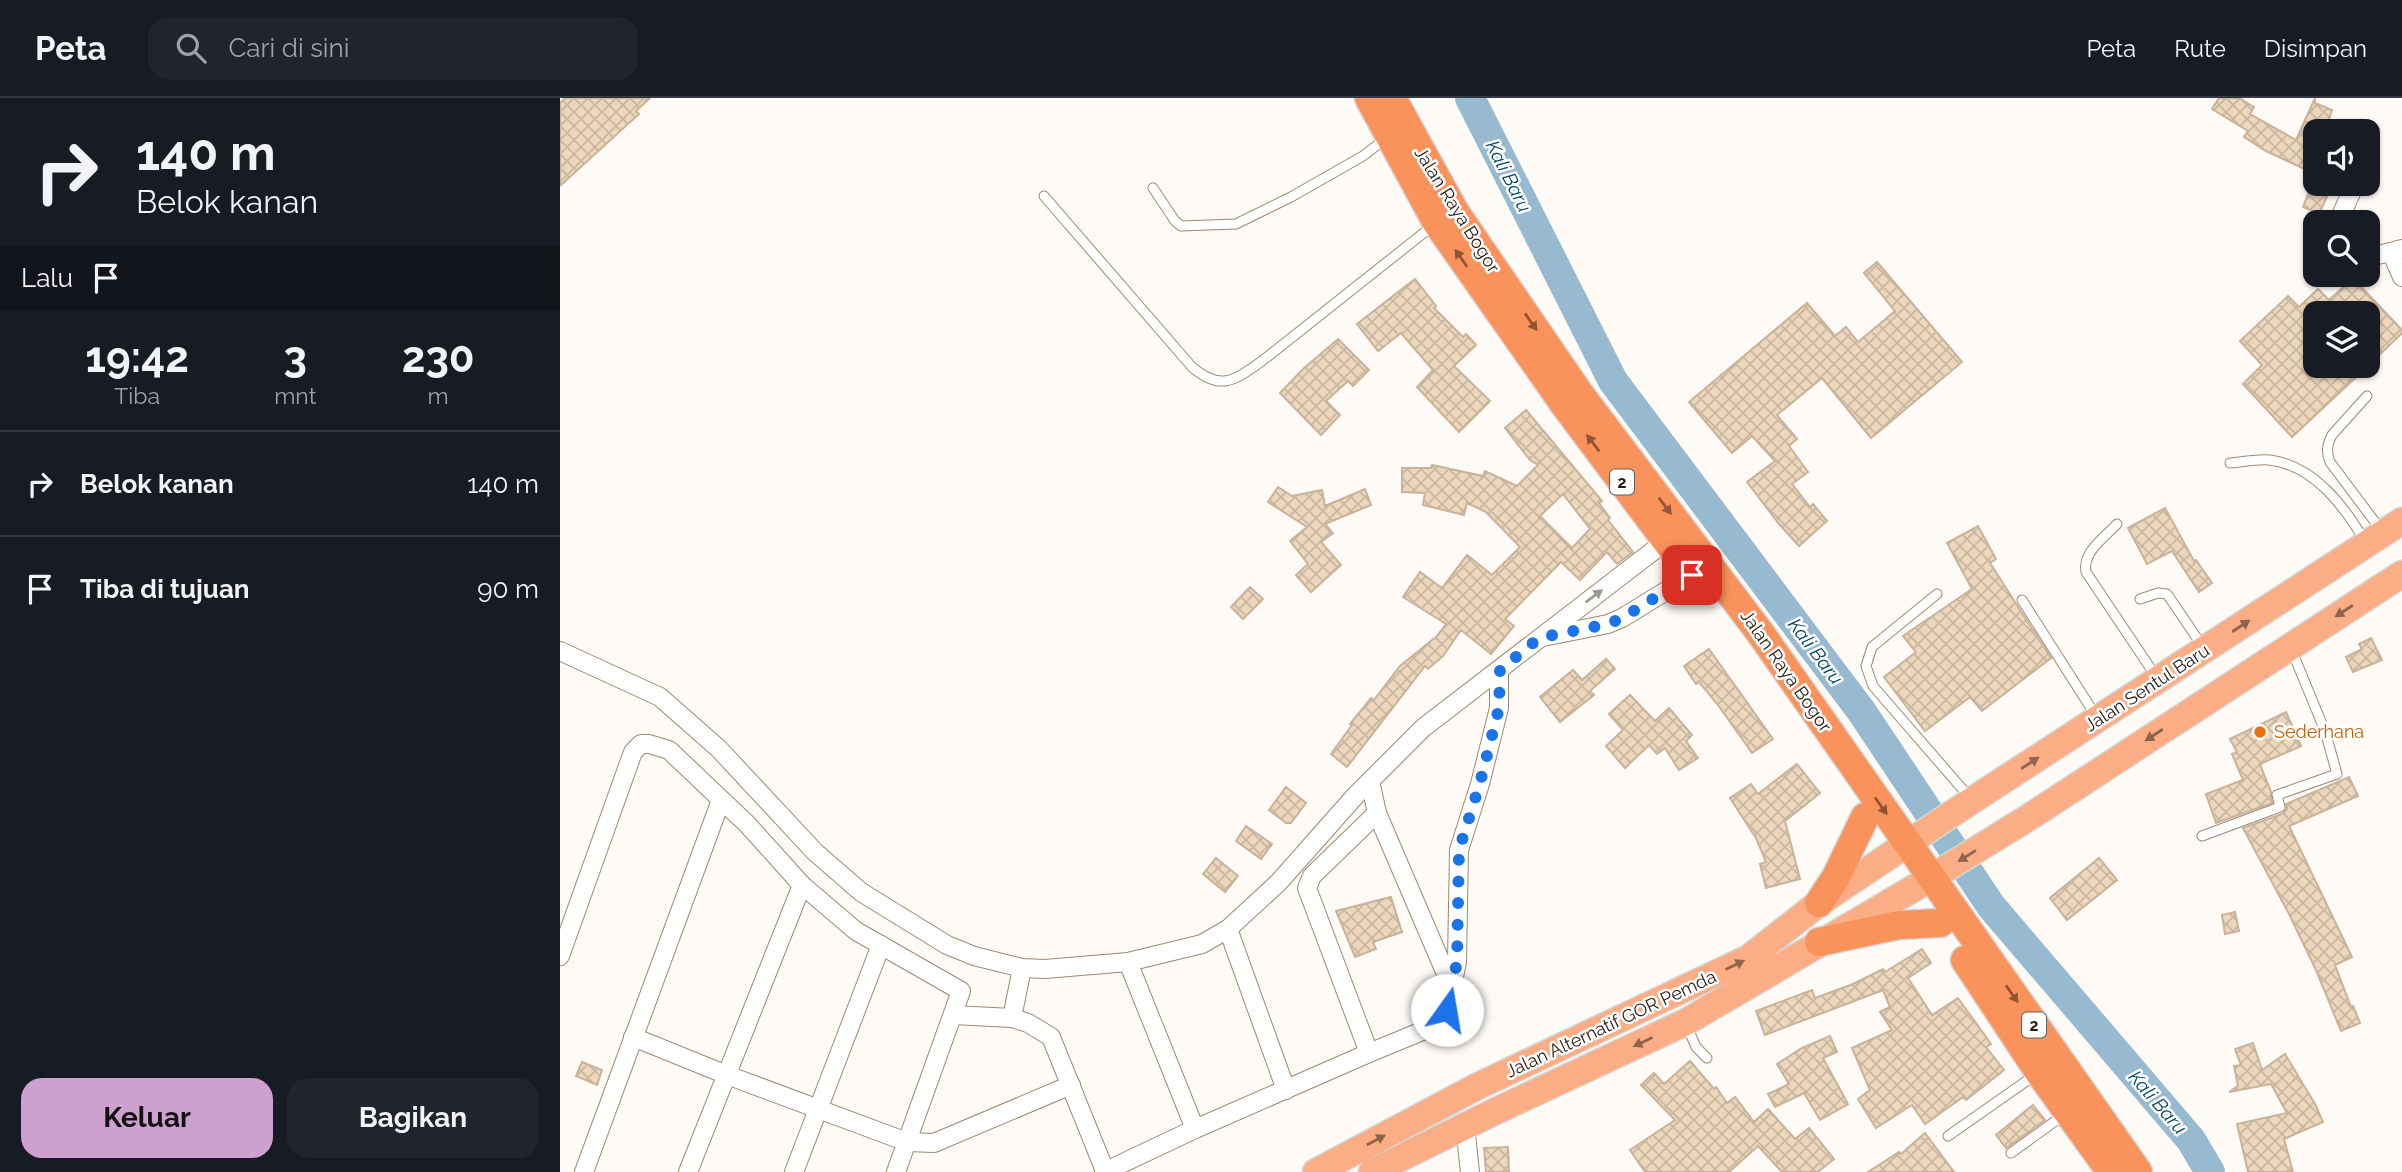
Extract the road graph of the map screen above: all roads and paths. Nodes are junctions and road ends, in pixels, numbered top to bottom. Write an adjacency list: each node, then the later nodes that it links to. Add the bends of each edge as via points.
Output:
1 (1369, 98): 3 (highway, Jalan Raya Bogor / 2)
2 (1392, 98): 11 (highway, Jalan Raya Bogor / 2, one-way to 11, via 1455,212 1579,393)
3 (1389, 136): 4 (lane, via 1291,197 1236,223 1181,226); 6 (highway, Jalan Raya Bogor / 2)
4 (1153, 188)
5 (1044, 196): 6 (lane, via 1192,367 1218,381 1235,380 1262,361)
6 (1437, 223): 11 (highway, Jalan Raya Bogor / 2, one-way to 6, via 1564,404)
7 (2397, 250): 8 (street)
8 (2402, 277)
9 (2367, 396): 13 (lane, via 2332,435 2327,453)
10 (2230, 463): 13 (lane, via 2269,460 2310,475 2354,523)
11 (1623, 467): 14 (highway, Jalan Raya Bogor / 2); 33 (highway, Jalan Raya Bogor / 2, one-way to 33, via 1761,634)
12 (2117, 524): 25 (lane, via 2089,553 2085,565)
13 (2384, 533): 22 (main road, Jalan Sentul Baru, one-way to 13)
14 (1666, 541): 16 (highway, Jalan Raya Bogor / 2); 20 (street, one-way to 14)
15 (2402, 574): 21 (main road, one-way to 21)
16 (1692, 575): 20 (street, via 1615,621); 31 (highway, Jalan Raya Bogor / 2)
17 (1937, 594): 29 (lane, via 1872,647 1866,666 1873,686)
18 (2140, 599): 22 (lane, via 2167,594)
19 (2022, 600): 26 (lane)
20 (1539, 638): 24 (street)
21 (2290, 646): 32 (lane, via 2325,731 2336,774 2277,795 2280,807); 34 (main road, one-way to 34)
22 (2205, 650): 25 (main road, Jalan Sentul Baru)
23 (560, 651): 43 (street, via 660,697 719,749 815,852 861,892 947,945)
24 (1500, 670): 27 (street, via 1423,728); 44 (street, via 1499,708 1459,850 1457,962)
25 (2158, 680): 26 (main road, Jalan Sentul Baru)
26 (2098, 719): 29 (main road, Jalan Sentul Baru, one-way to 26)
27 (1370, 781): 30 (street); 38 (street, via 1279,882)
28 (721, 800): 35 (street); 41 (street, via 669,750 641,744 634,752); 48 (street)
29 (1967, 804): 33 (main road, Jalan Sentul Baru)
30 (1377, 813): 44 (street); 49 (street, via 1312,876 1307,888)
31 (1865, 817): 33 (highway, Jalan Raya Bogor / 2); 36 (highway)
32 (2202, 836)
33 (1907, 844): 34 (highway, Jalan Raya Bogor / 2); 36 (main road, Jalan Alternatif GOR Pemda)
34 (1929, 879): 37 (highway, Jalan Raya Bogor / 2); 39 (main road, Jalan Alternatif GOR Pemda); 71 (highway, Jalan Raya Bogor / 2, one-way to 71)
35 (802, 885): 40 (street, via 856,931); 52 (street)
36 (1819, 903): 67 (main road, Jalan Alternatif GOR Pemda, one-way to 36, via 1478,1086 1749,958)
37 (1940, 923): 39 (highway, via 1899,925); 51 (highway, Jalan Raya Bogor / 2)
38 (1228, 929): 42 (street, via 1202,944); 54 (street)
39 (1819, 942): 47 (main road, Jalan Alternatif GOR Pemda)
40 (881, 945): 45 (street, via 961,991); 55 (street)
41 (560, 956)
42 (1128, 962): 43 (street); 58 (street)
43 (1021, 968): 46 (street)
44 (1452, 988): 49 (street, via 1447,1010 1437,1025)
45 (953, 1015): 46 (street); 60 (street)
46 (1012, 1018): 53 (street, via 1051,1037)
47 (1686, 1022): 50 (lane, via 1696,1047); 57 (main road, Jalan Alternatif GOR Pemda, one-way to 57)
48 (633, 1037): 52 (street); 62 (street)
49 (1369, 1054): 54 (street)
50 (1707, 1058)
51 (2039, 1072): 56 (highway, Jalan Raya Bogor / 2); 59 (lane)
52 (727, 1075): 55 (street); 63 (street)
53 (1071, 1085): 60 (street, via 934,1143); 66 (street)
54 (1286, 1090): 58 (street)
55 (819, 1110): 60 (street); 64 (street)
56 (2070, 1112): 61 (lane); 70 (highway, Jalan Raya Bogor / 2)
57 (1465, 1126): 68 (main road, Jalan Alternatif GOR Pemda); 69 (street)
58 (1195, 1129): 66 (street)
59 (1948, 1136)
60 (907, 1142): 65 (street)
61 (2011, 1153)
62 (584, 1172)
63 (688, 1172)
64 (794, 1172)
65 (895, 1172)
66 (1105, 1172)
67 (1316, 1172)
68 (1372, 1172)
69 (1470, 1172)
70 (2111, 1172)
71 (2138, 1172)

